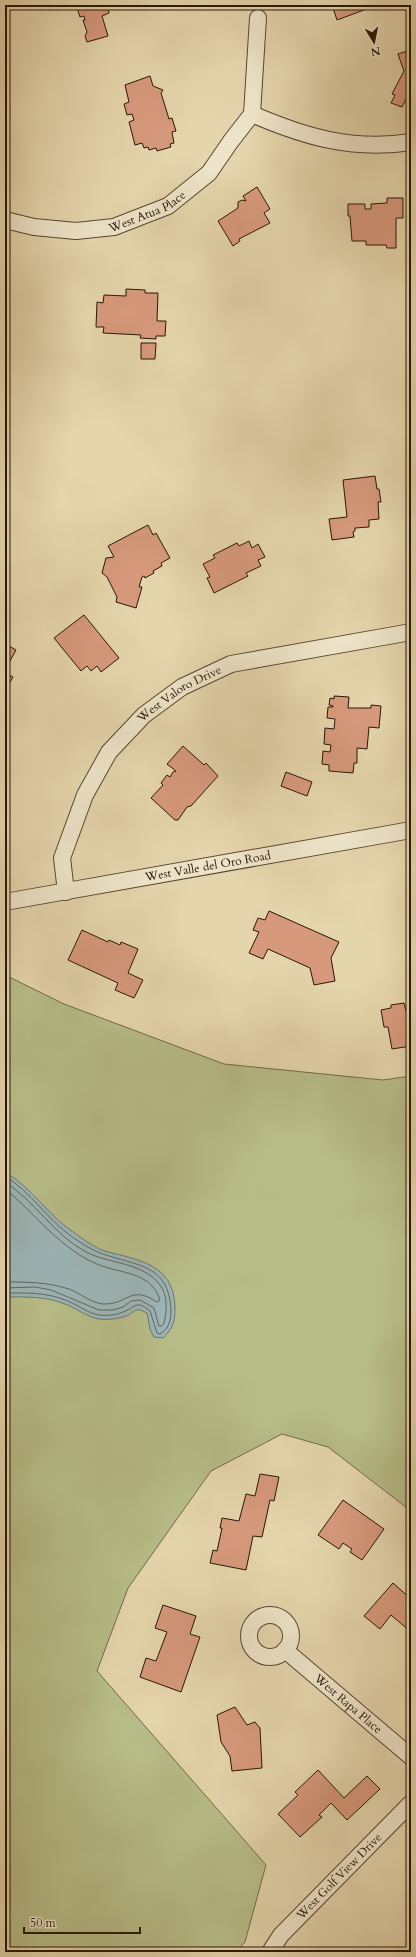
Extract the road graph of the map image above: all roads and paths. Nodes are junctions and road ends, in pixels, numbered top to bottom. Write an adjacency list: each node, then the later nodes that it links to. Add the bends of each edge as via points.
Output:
1 (258, 18): 2 (street)
2 (252, 114): 3 (street, via 288,130 339,143 394,145); 4 (street, West Atua Place, via 209,173 168,206 114,227 76,230 34,227)
3 (411, 142)
4 (5, 220)
5 (411, 632): 7 (street, West Valoro Drive, via 231,664 182,687 144,715 109,752 84,795 62,858)
6 (411, 830): 7 (street, West Valle del Oro Road)
7 (66, 892): 8 (street, West Valle del Oro Road)
8 (5, 902)
9 (285, 1650): 10 (street, West Rapa Place)
10 (411, 1758)
11 (411, 1803): 12 (street, West Golf View Drive, via 281,1935)
12 (270, 1952)

